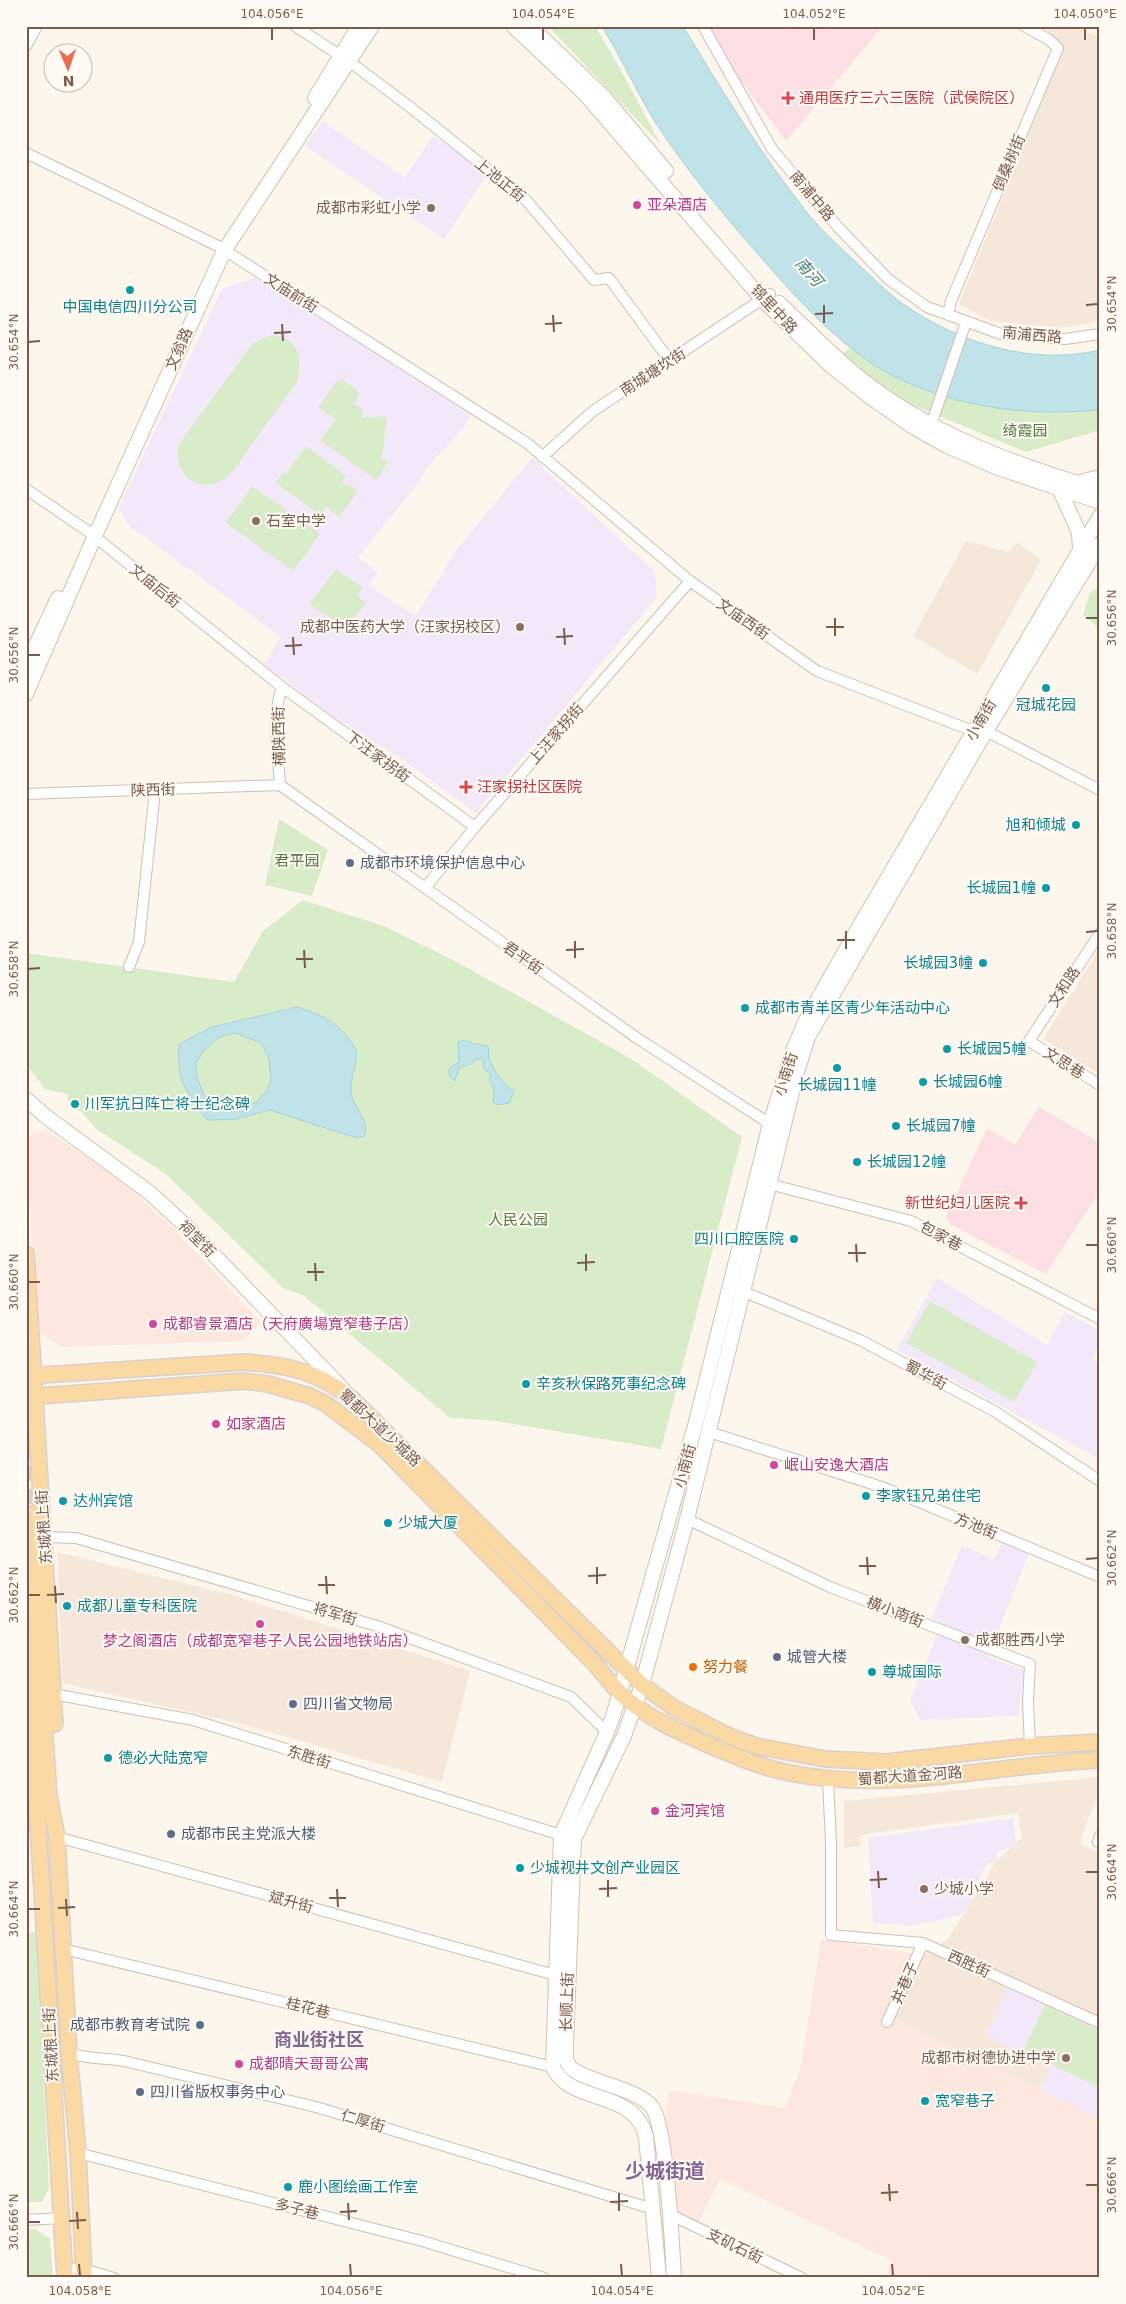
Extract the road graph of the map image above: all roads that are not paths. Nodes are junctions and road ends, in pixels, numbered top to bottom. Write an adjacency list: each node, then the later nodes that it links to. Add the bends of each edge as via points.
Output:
1 (37, 26): 9 (street)
2 (295, 26): 10 (street, 上池正街)
3 (359, 26): 10 (main road, 文翁路)
4 (372, 26): 10 (main road, 文翁路)
5 (513, 26): 13 (main road, 锦里中路, via 584,93)
6 (530, 26): 13 (main road, 锦里中路, via 604,98)
7 (703, 26): 14 (street, 南浦中路, via 772,149 837,226 888,279 927,307)
8 (1024, 26): 14 (street, 倒桑树街, via 1058,48 951,301)
9 (26, 46)
10 (346, 59): 12 (main road, 文翁路); 17 (street, 上池正街, via 526,200 594,280 609,278)
11 (26, 153): 12 (street, 文庙前街)
12 (221, 249): 19 (street, 文庙前街, via 527,443); 27 (main road, 文翁路)
13 (767, 297): 17 (street, 南城塘坎街); 18 (main road, 锦里中路, via 858,376); 23 (main road, 锦里中路, via 831,366 913,427 947,446)
14 (948, 315): 15 (street, 南浦中路)
15 (966, 322): 16 (street, 南浦西路, via 1001,334 1065,339); 18 (street)
16 (1100, 334)
17 (670, 361): 19 (street, 南城塘坎街, via 593,412)
18 (931, 425): 21 (main road, 锦里中路, via 979,449)
19 (542, 457): 30 (street, 文庙西街)
20 (1100, 477): 21 (main road)
21 (1075, 483): 24 (main road, 锦里中路)
22 (26, 489): 27 (street, 文庙后街)
23 (1060, 490): 25 (main road, 锦里中路); 28 (main road, via 1079,533)
24 (1100, 490)
25 (1100, 502)
26 (1100, 516): 28 (main road, 小南街)
27 (91, 535): 31 (main road, 文翁路); 32 (street, 文庙后街); 33 (main road, 文翁路)
28 (1080, 549): 34 (main road, 小南街)
29 (1098, 550): 34 (main road, 小南街)
30 (690, 581): 34 (street, 文庙西街, via 817,671); 39 (street, 上汪家拐街)
31 (26, 666)
32 (282, 687): 35 (street, 横陕西街, via 275,718); 39 (street, 下汪家拐街)
33 (26, 694)
34 (980, 731): 37 (street, 文庙西街); 46 (main road, 小南街, via 805,1022 792,1052); 47 (main road, 小南街, via 808,1037)
35 (280, 785): 36 (street, 陕西街); 40 (street, 君平街)
36 (155, 790): 38 (street, 陕西街); 42 (street, via 139,942)
37 (1100, 790)
38 (26, 794)
39 (475, 827): 40 (street, 上汪家拐街)
40 (425, 888): 46 (street, 君平街, via 636,1038)
41 (1100, 933): 43 (street, 文和路)
42 (130, 968)
43 (1029, 1041): 44 (street, 文思巷)
44 (1100, 1085)
45 (26, 1099): 53 (main road, 祠堂街, via 150,1193 195,1235)
46 (770, 1124): 61 (main road, 小南街, via 696,1426)
47 (769, 1184): 49 (main road, 小南街); 50 (street, 包家巷, via 912,1221)
48 (26, 1254): 51 (main road, 东城根上街)
49 (742, 1291): 54 (main road, 小南街); 55 (street, 蜀华街, via 869,1345 994,1411)
50 (1100, 1319)
51 (30, 1375): 52 (main road, 东城根上街); 53 (main road, 蜀都大道少城路, via 245,1362 279,1364 328,1381)
52 (30, 1397): 58 (main road, 东城根上街); 63 (main road, 蜀都大道少城路, via 244,1381 292,1390 326,1404 379,1444)
53 (351, 1398): 61 (main road, 蜀都大道少城路)
54 (709, 1432): 57 (main road, 小南街); 59 (street, 方池街, via 885,1488)
55 (1100, 1481)
56 (30, 1514): 75 (main road, 东城根上街, via 49,1796)
57 (687, 1519): 62 (main road, 小南街); 68 (street, 横小南街, via 830,1587 1030,1664)
58 (45, 1537): 64 (main road, 东城根上街); 66 (street, 将军街, via 76,1538 377,1626 571,1697)
59 (1100, 1577)
60 (26, 1623): 72 (main road, 东城根上街)
61 (626, 1670): 62 (main road, 蜀都大道少城路); 63 (main road, 小南街)
62 (642, 1685): 65 (main road, 长顺上街); 68 (main road, 蜀都大道金河路, via 674,1708 729,1736 756,1746 825,1759 886,1762)
63 (620, 1692): 65 (main road, 蜀都大道金河路); 66 (main road, 长顺上街)
64 (53, 1694): 73 (street, 东胜街, via 193,1720); 75 (main road, 东城根上街, via 59,1802)
65 (635, 1706): 71 (main road, 蜀都大道金河路, via 682,1733 743,1760 789,1773); 86 (main road, 长顺上街, via 624,1736 574,1839 567,2060 575,2071 640,2097 651,2106 660,2128)
66 (607, 1732): 73 (main road, 长顺上街)
67 (1100, 1742): 68 (main road, 蜀都大道金河路)
68 (1030, 1746)
69 (1100, 1760): 71 (main road, 蜀都大道金河路, via 879,1781)
70 (26, 1775): 72 (main road, 东城根上街)
71 (828, 1779): 77 (street, 西胜街, via 831,1935)
72 (37, 1821): 87 (main road, 东城根上街)
73 (561, 1835): 79 (main road, 长顺上街)
74 (1100, 1836): 76 (street)
75 (57, 1837): 78 (main road, 东城根上街); 79 (street, 斌升街)
76 (1100, 1843)
77 (923, 1943): 80 (street, 井巷子); 81 (street, 西胜街)
78 (64, 1949): 82 (main road, 东城根上街); 83 (street, 桂花巷)
79 (555, 1974): 83 (main road, 长顺上街)
80 (887, 2022)
81 (1100, 2023)
82 (69, 2053): 84 (main road, 东城根上街); 85 (street, 仁厚街, via 88,2059 124,2061 316,2107)
83 (552, 2067): 85 (main road, via 563,2080 622,2106 641,2122 646,2137)
84 (78, 2153): 89 (main road, 东城根上街); 92 (street, 多子巷, via 422,2241)
85 (653, 2209): 93 (main road)
86 (669, 2214): 94 (main road, 长顺上街); 95 (street, 支矶石街)
87 (61, 2218): 88 (street); 90 (main road, 东城根上街)
88 (26, 2220)
89 (84, 2273): 90 (street); 91 (street)
90 (65, 2274)
91 (114, 2278)
92 (544, 2278)
93 (659, 2278)
94 (674, 2278)
95 (802, 2278)

